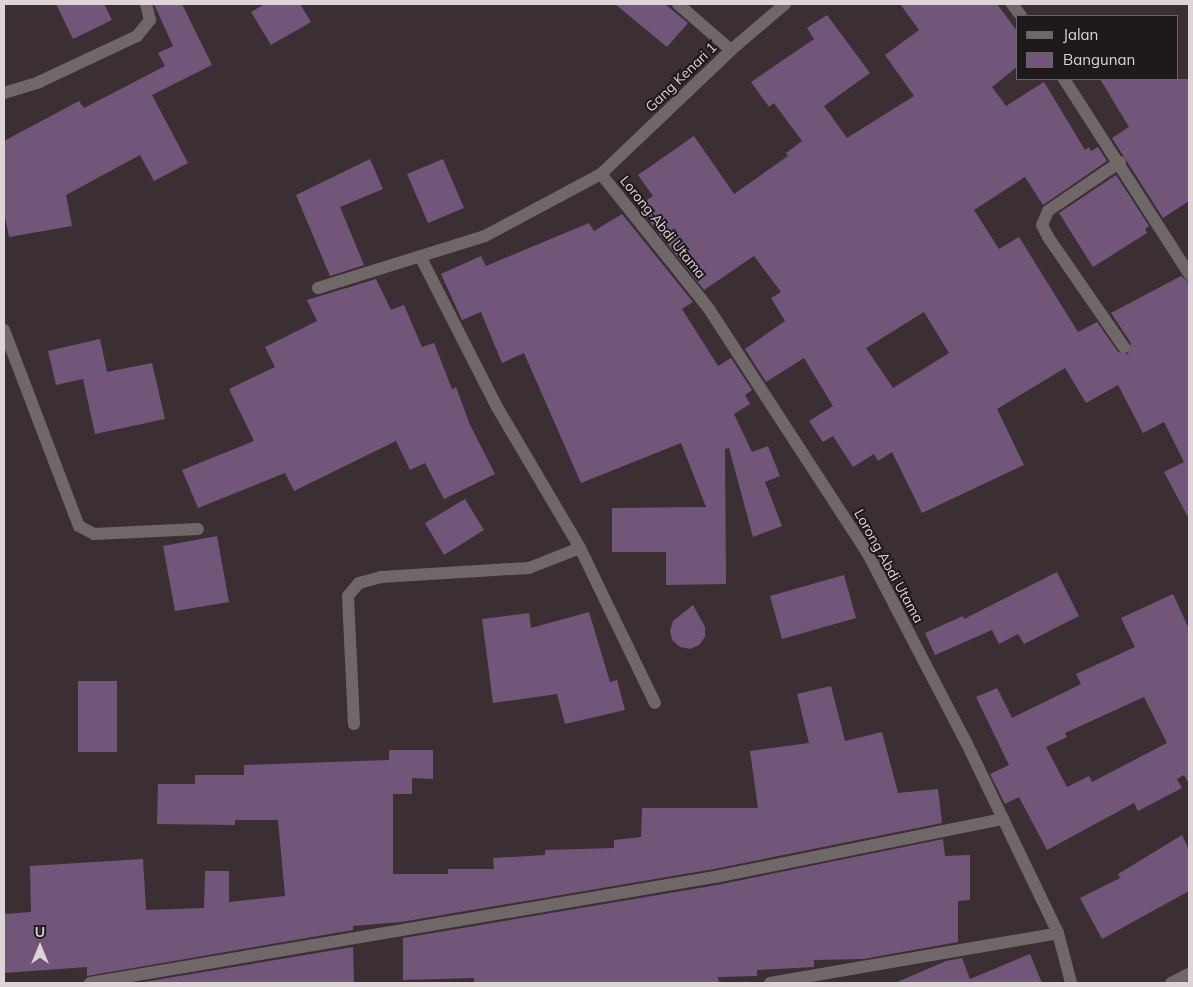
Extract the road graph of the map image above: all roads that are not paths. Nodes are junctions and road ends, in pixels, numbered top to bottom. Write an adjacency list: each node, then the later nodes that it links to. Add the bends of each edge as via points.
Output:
1 (146, 4): 8 (street, via 150,20 137,36 39,82)
2 (678, 4): 6 (street)
3 (785, 4): 6 (street, Gang Kenari 1)
4 (1012, 4): 5 (street)
5 (1020, 15)
6 (731, 50): 10 (street, Gang Kenari 1)
7 (1065, 80): 9 (street)
8 (4, 92)
9 (1120, 162): 12 (street); 15 (street, via 1048,211 1042,225)
10 (601, 174): 11 (street, Gang Kenari 1, via 485,236); 20 (street, Lorong Abdi Utama, via 709,309 868,554)
11 (420, 256): 13 (street, Gang Kenari 1); 17 (street, via 497,406)
12 (1189, 274)
13 (318, 288)
14 (4, 330): 16 (street, via 79,526 94,534)
15 (1124, 347)
16 (198, 528)
17 (580, 548): 18 (street); 19 (street, via 529,568 381,578 360,583 348,596)
18 (655, 703)
19 (354, 724)
20 (1003, 819): 21 (street, Lorong Abdi Utama); 23 (street, via 715,877)
21 (1058, 933): 24 (street); 25 (street, Lorong Abdi Utama)
22 (1189, 974): 26 (street)
23 (90, 983)
24 (770, 983)
25 (1071, 983)
26 (1171, 983)

